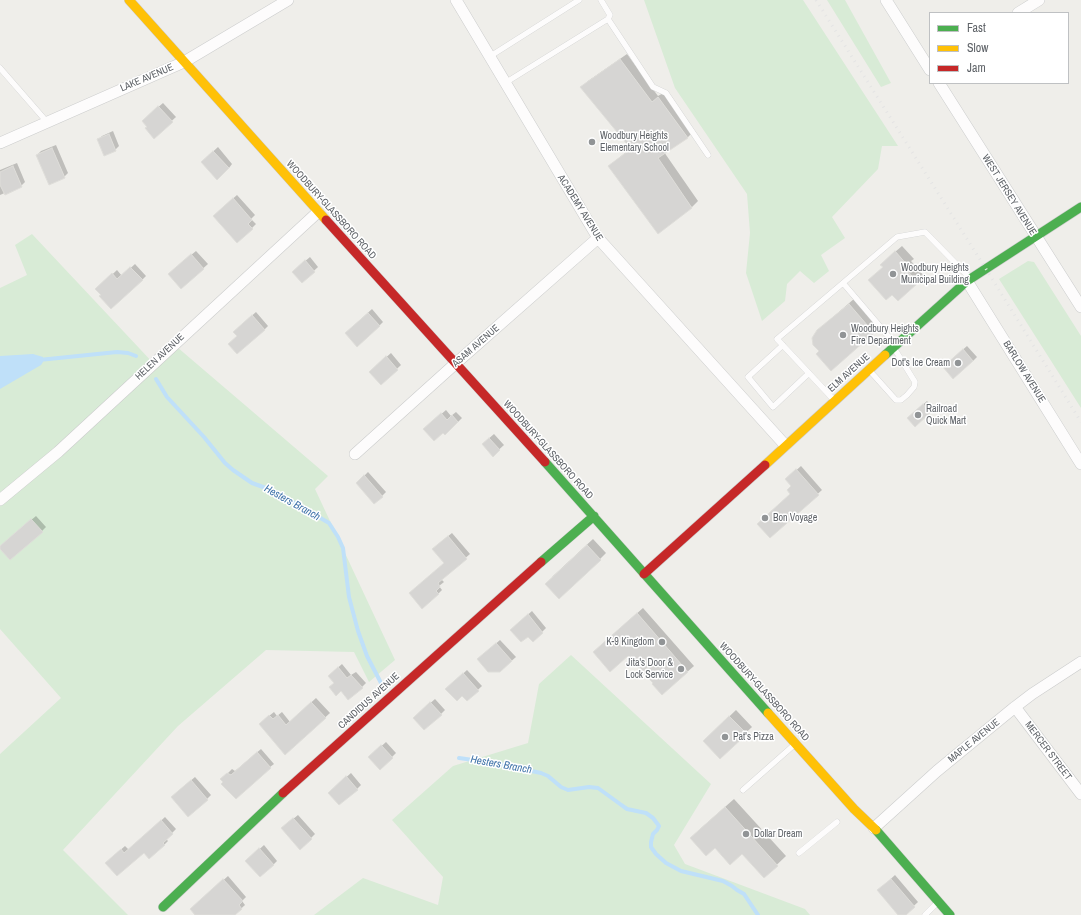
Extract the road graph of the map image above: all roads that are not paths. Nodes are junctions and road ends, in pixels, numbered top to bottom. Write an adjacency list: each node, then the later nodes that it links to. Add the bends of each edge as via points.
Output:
1 (129, 0): 11 (main road, WOODBURY-GLASSBORO ROAD)
2 (288, 0): 11 (street, LAKE AVENUE)
3 (456, 0): 10 (street, ACADEMY AVENUE)
4 (579, 0): 10 (lane)
5 (601, 0): 9 (lane, via 610,15)
6 (886, 0): 12 (street)
7 (1039, 0): 8 (street)
8 (1020, 12)
9 (608, 19): 14 (lane); 18 (lane, via 653,87 666,93)
10 (489, 57): 14 (street, ACADEMY AVENUE)
11 (184, 62): 16 (street, LAKE AVENUE); 20 (main road, WOODBURY-GLASSBORO ROAD)
12 (929, 67)
13 (0, 68): 16 (lane)
14 (505, 83): 22 (street, ACADEMY AVENUE)
15 (939, 84): 21 (street, WEST JERSEY AVENUE)
16 (48, 122): 17 (street, LAKE AVENUE)
17 (0, 143)
18 (708, 154)
19 (1081, 208): 21 (main road, ELM AVENUE)
20 (318, 212): 28 (main road, WOODBURY-GLASSBORO ROAD); 35 (street, HELEN AVENUE, via 58,452)
21 (1035, 236): 23 (main road, ELM AVENUE); 25 (street, WEST JERSEY AVENUE)
22 (598, 238): 28 (street, ASAM AVENUE); 32 (street, ACADEMY AVENUE)
23 (969, 280): 24 (lane, via 925,232 897,237); 27 (main road, ELM AVENUE); 34 (street, BARLOW AVENUE)
24 (843, 283): 26 (lane, via 777,339); 27 (lane)
25 (1081, 307)
26 (783, 345): 30 (lane); 30 (lane, via 748,377 773,407)
27 (895, 347): 29 (main road, ELM AVENUE); 29 (lane, via 915,382 915,386 907,395 901,400 896,400)
28 (455, 364): 33 (street, ASAM AVENUE); 36 (main road, WOODBURY-GLASSBORO ROAD)
29 (869, 370): 31 (main road, ELM AVENUE)
30 (809, 373): 31 (lane)
31 (835, 401): 32 (main road, ELM AVENUE)
32 (785, 445): 37 (main road, ELM AVENUE)
33 (355, 454)
34 (1081, 464)
35 (0, 500)
36 (594, 516): 37 (main road, WOODBURY-GLASSBORO ROAD); 47 (main road, CANDIDUS AVENUE, via 278,798)
37 (644, 574): 40 (main road, WOODBURY-GLASSBORO ROAD)
38 (1081, 662): 39 (street, MAPLE AVENUE)
39 (1015, 707): 42 (street, MERCER STREET); 44 (street, MAPLE AVENUE, via 937,771)
40 (795, 744): 41 (lane); 44 (main road, WOODBURY-GLASSBORO ROAD)
41 (743, 790)
42 (1081, 794)
43 (837, 822): 45 (lane)
44 (874, 828): 46 (main road, WOODBURY-GLASSBORO ROAD)
45 (799, 852)
46 (938, 902): 48 (lane); 49 (main road, WOODBURY-GLASSBORO ROAD)
47 (163, 907)
48 (925, 915)
49 (950, 915)

